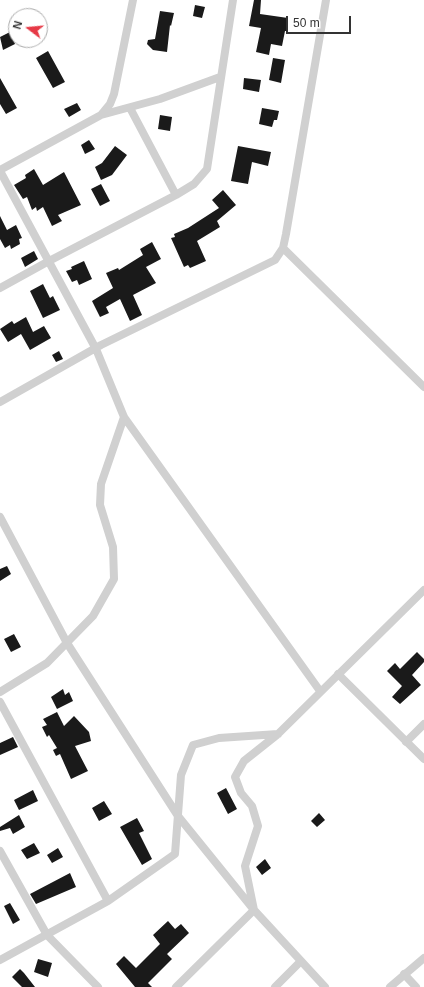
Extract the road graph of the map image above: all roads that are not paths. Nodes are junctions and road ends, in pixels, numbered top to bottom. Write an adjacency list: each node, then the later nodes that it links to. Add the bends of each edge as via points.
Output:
1 (133, 0): 6 (street, via 114,94)
2 (233, 0): 4 (street)
3 (326, 0): 9 (street)
4 (220, 77): 5 (street); 8 (street, via 207,169 194,184)
5 (130, 108): 6 (street); 8 (street)
6 (101, 115): 7 (street)
7 (0, 171): 10 (street)
8 (176, 195): 10 (street)
9 (282, 248): 12 (street, via 275,260); 13 (street)
10 (49, 261): 11 (street); 12 (street)
11 (0, 288)
12 (96, 349): 14 (street); 15 (street)
13 (424, 387)
14 (0, 402)
15 (124, 417): 18 (street, via 101,484 100,505 113,547 114,579 93,616); 20 (street)
16 (0, 517): 18 (street)
17 (424, 590): 19 (street)
18 (66, 643): 21 (street, via 47,663); 27 (street)
19 (338, 674): 20 (street); 25 (street)
20 (320, 691): 24 (street)
21 (0, 692)
22 (0, 702): 29 (street)
23 (424, 724): 25 (street)
24 (278, 734): 27 (street, via 219,738 193,745 180,775); 30 (street, via 244,761 235,777 241,793 252,806 258,826 245,866)
25 (406, 742): 26 (street)
26 (424, 759)
27 (178, 816): 29 (street, via 175,854); 30 (street)
28 (0, 851): 31 (street)
29 (108, 901): 31 (street)
30 (254, 910): 34 (street); 37 (street)
31 (47, 934): 33 (street); 36 (street)
32 (424, 958): 35 (street)
33 (0, 960)
34 (301, 961): 38 (street); 39 (street)
35 (404, 974): 40 (street); 41 (street)
36 (98, 987)
37 (176, 987)
38 (275, 987)
39 (325, 987)
40 (390, 987)
41 (416, 987)

